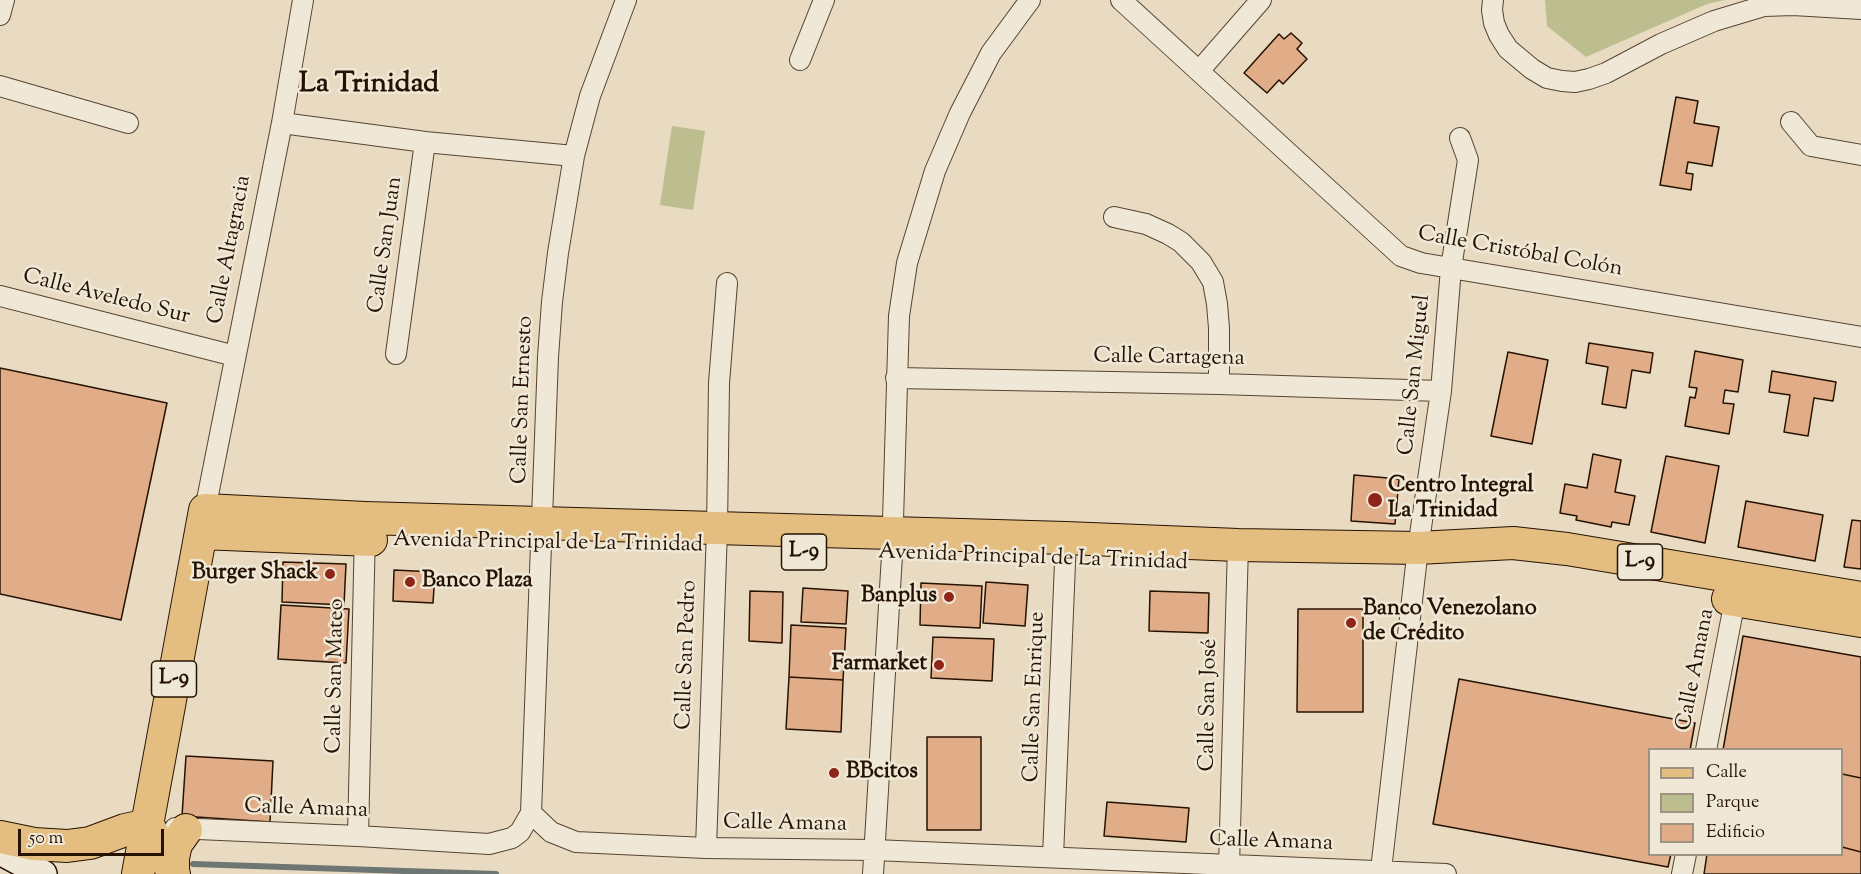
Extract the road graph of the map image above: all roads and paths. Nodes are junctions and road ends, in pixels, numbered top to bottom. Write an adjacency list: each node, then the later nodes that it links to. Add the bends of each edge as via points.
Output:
1 (4, 0): 10 (street)
2 (303, 0): 16 (street, Calle Altagracia)
3 (626, 0): 20 (street, Calle San Ernesto)
4 (825, 0): 11 (street)
5 (1030, 0): 28 (street, via 982,69 936,171 907,263)
6 (1122, 0): 12 (street, Calle Cristóbal Colón)
7 (1262, 0): 12 (street)
8 (1493, 0): 9 (street, via 1494,23 1508,49 1547,78 1575,82 1606,73 1714,21 1764,6)
9 (1861, 9)
10 (0, 15)
11 (801, 60)
12 (1199, 71): 22 (street, Calle Cristóbal Colón, via 1401,256)
13 (0, 86): 15 (street)
14 (1791, 122): 19 (street, via 1811,146)
15 (129, 123)
16 (282, 123): 18 (street); 27 (street, Calle Altagracia)
17 (1460, 138): 22 (street, Calle San Miguel, via 1468,160)
18 (425, 142): 20 (street); 26 (street, Calle San Juan)
19 (1861, 155)
20 (574, 156): 33 (street, Calle San Ernesto, via 552,302)
21 (1114, 217): 29 (street, via 1168,234 1201,262 1213,282 1217,304)
22 (1451, 268): 25 (street, Calle Cristóbal Colón); 30 (street, Calle San Miguel)
23 (727, 283): 34 (street, Calle San Pedro, via 719,382)
24 (0, 296): 27 (street, Calle Aveledo Sur)
25 (1861, 337)
26 (396, 354)
27 (234, 356): 31 (street, Calle Altagracia)
28 (896, 378): 29 (street, Calle Cartagena); 35 (street)
29 (1219, 384): 30 (street, Calle Cartagena)
30 (1441, 391): 38 (street, Calle San Miguel)
31 (203, 521): 32 (main road, Avenida Principal de La Trinidad / L-9); 44 (main road, L-9)
32 (365, 529): 33 (main road, Avenida Principal de La Trinidad / L-9); 46 (street, Calle San Mateo)
33 (542, 534): 34 (main road, Avenida Principal de La Trinidad / L-9); 43 (street, Calle San Ernesto)
34 (716, 539): 35 (main road, Avenida Principal de La Trinidad / L-9); 48 (street, Calle San Pedro)
35 (892, 545): 36 (main road, Avenida Principal de La Trinidad / L-9); 50 (street)
36 (1066, 549): 37 (main road, Avenida Principal de La Trinidad / L-9); 52 (street, Calle San Enrique)
37 (1237, 556): 38 (main road, Avenida Principal de La Trinidad / L-9); 53 (street, Calle San José)
38 (1418, 559): 39 (main road, Avenida Principal de La Trinidad / L-9, via 1494,543 1538,545); 40 (main road, Avenida Principal de La Trinidad / L-9, via 1444,565 1531,565); 54 (street, Calle San Miguel)
39 (1861, 598)
40 (1735, 600): 41 (main road, Avenida Principal de La Trinidad / L-9); 42 (street, Calle Amana)
41 (1861, 621)
42 (1706, 748)
43 (531, 813): 46 (street, Calle Amana, via 512,838 489,844); 48 (street, Calle Amana, via 551,832 576,842)
44 (148, 825): 45 (street, Calle Amana); 47 (main road, via 67,846); 55 (main road); 57 (main road, L-9)
45 (186, 830): 46 (street, Calle Amana); 55 (main road, via 172,858)
46 (358, 836)
47 (0, 837)
48 (706, 848): 50 (street, Calle Amana)
49 (0, 851): 56 (main road)
50 (874, 852): 52 (street, Calle Amana); 58 (street)
51 (1686, 856): 60 (street)
52 (1053, 858): 53 (street, Calle Amana)
53 (1229, 866): 54 (street, Calle Amana)
54 (1381, 870): 59 (street, Calle Amana)
55 (174, 873)
56 (43, 874)
57 (138, 874)
58 (873, 874)
59 (1446, 874)
60 (1682, 874)

